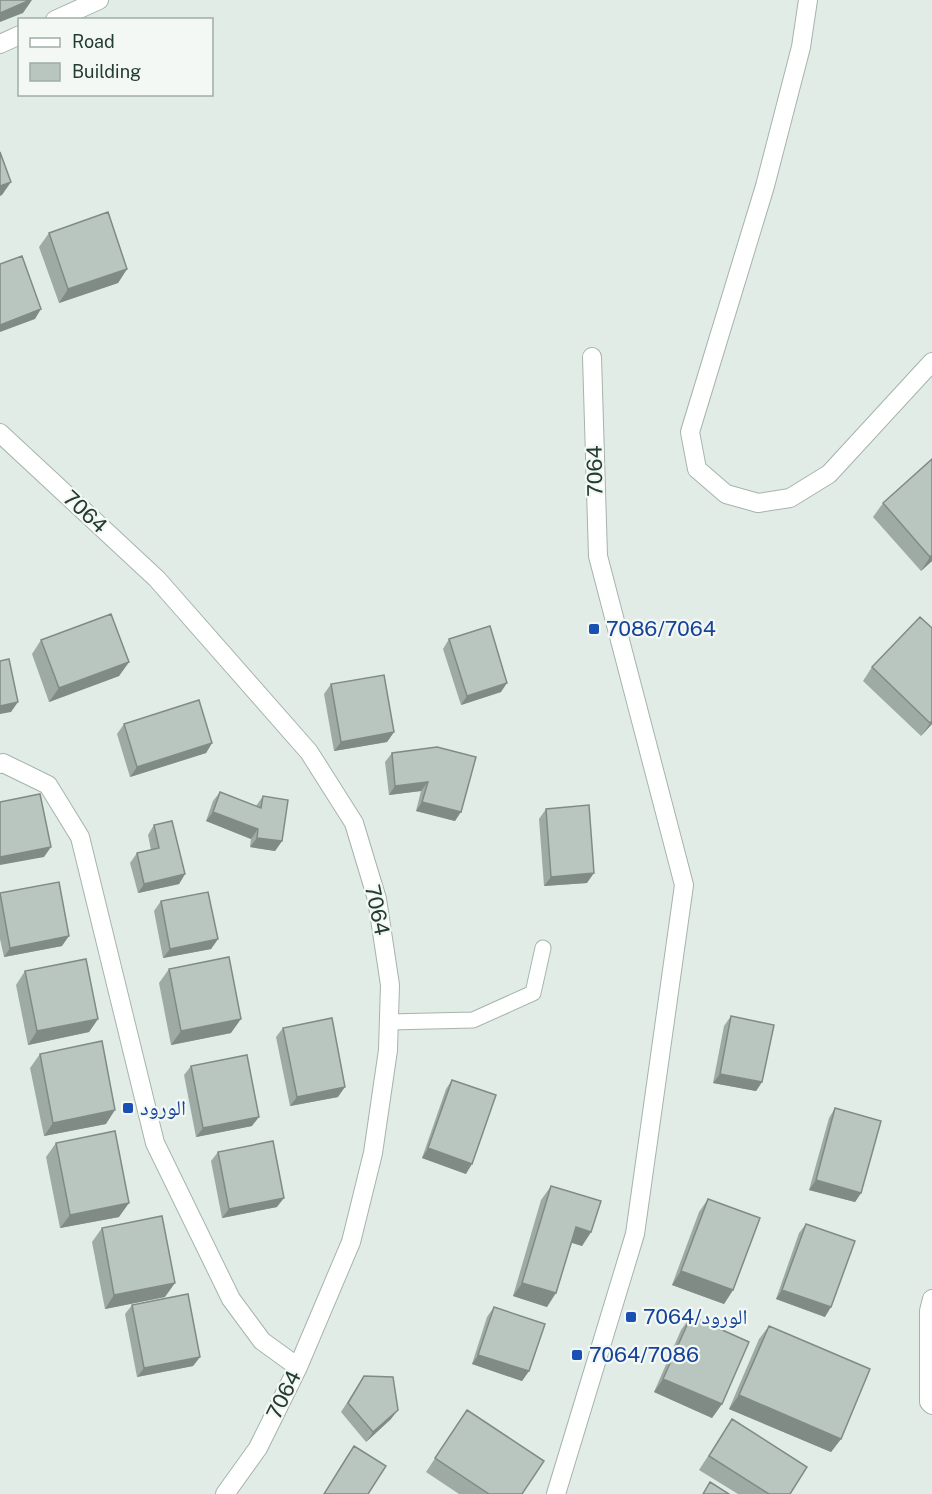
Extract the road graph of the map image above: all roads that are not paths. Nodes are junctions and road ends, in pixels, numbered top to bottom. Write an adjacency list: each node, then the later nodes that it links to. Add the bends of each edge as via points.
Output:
1 (99, 0): 3 (street)
2 (808, 0): 7 (street, via 801,47 765,186 690,432 697,469 726,494 758,503 790,498 829,474)
3 (59, 18)
4 (18, 36): 5 (street)
5 (0, 44)
6 (592, 357): 16 (street, 7064, via 598,556 684,885 635,1234)
7 (932, 362)
8 (0, 433): 11 (street, 7064, via 157,579 309,752 354,823 377,899 390,985)
9 (2, 763): 13 (street, via 48,785 80,837 155,1143 231,1299 262,1341)
10 (543, 948): 11 (lane, via 533,993 473,1020)
11 (389, 1022): 13 (street, 7064, via 373,1153 351,1242)
12 (932, 1299): 14 (street)
13 (298, 1367): 15 (street, 7064, via 258,1448)
14 (932, 1405)
15 (225, 1494)
16 (556, 1494)

